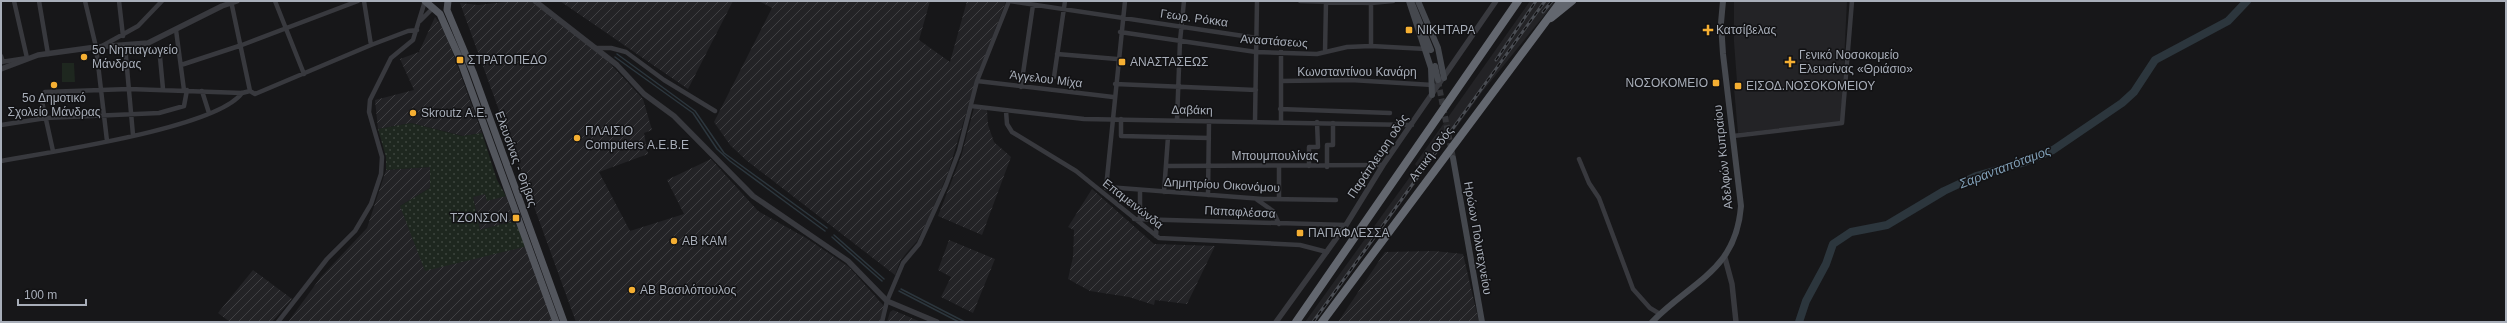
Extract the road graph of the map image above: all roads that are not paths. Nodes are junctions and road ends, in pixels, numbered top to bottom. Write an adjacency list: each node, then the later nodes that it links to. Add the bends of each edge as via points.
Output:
1 (14, 1): 60 (street)
2 (39, 1): 56 (street)
3 (85, 1): 50 (street)
4 (119, 1): 42 (street)
5 (162, 1): 42 (street, via 148,18)
6 (275, 1): 38 (street)
7 (358, 1): 38 (street)
8 (364, 1): 47 (street)
9 (425, 1): 32 (main road, Ελευσίνας - Θήβας); 36 (street)
10 (535, 1): 51 (street)
11 (1009, 1): 31 (street, Γεωρ. Ρόκκα); 69 (street)
12 (1065, 1): 33 (street)
13 (1125, 1): 34 (street)
14 (1184, 1): 37 (street)
15 (1257, 1): 44 (street)
16 (1300, 1): 29 (street)
17 (1393, 1): 30 (street)
18 (1410, 1): 52 (main road, via 1412,15); 70 (main road, via 1431,49)
19 (1418, 1): 63 (main road, via 1433,33)
20 (1496, 1): 65 (street, Παράπλευρη οδός)
21 (1512, 1): 43 (highway)
22 (1518, 1): 43 (highway, Αττική Οδός)
23 (1561, 1): 35 (highway, Αττική Οδός)
24 (1572, 1): 35 (highway)
25 (1723, 1): 105 (main road, Αδελφών Κυπραίου, via 1721,23)
26 (1852, 1): 105 (street, via 1842,123)
27 (233, 2): 39 (street); 46 (street)
28 (448, 2): 32 (main road, Ελευσίνας - Θήβας); 139 (main road, Ελευσίνας - Θήβας, via 447,10 473,72)
29 (1326, 2): 30 (street); 55 (street)
30 (1371, 3): 49 (street)
31 (1033, 6): 33 (street, Γεωρ. Ρόκκα); 73 (street)
32 (434, 8): 36 (street, via 426,13); 138 (main road, Ελευσίνας - Θήβας, via 442,17 464,69)
33 (1064, 11): 34 (street, Γεωρ. Ρόκκα); 57 (street)
34 (1122, 19): 37 (street, Γεωρ. Ρόκκα); 41 (street)
35 (1547, 21): 144 (highway, Αττική Οδός)
36 (418, 24): 40 (street)
37 (1181, 26): 44 (street, Γεωρ. Ρόκκα); 45 (street)
38 (285, 28): 46 (street); 67 (street)
39 (176, 30): 48 (street, via 148,43); 64 (street)
40 (416, 30): 47 (street); 137 (street, via 410,44 391,58 370,100 369,112 382,157 381,174 372,204 355,231 327,259)
41 (1120, 32): 45 (street, Αναστάσεως); 61 (street)
42 (123, 36): 50 (street)
43 (1494, 36): 143 (highway, Αττική Οδός)
44 (1257, 38): 53 (street)
45 (1180, 41): 53 (street, Αναστάσεως); 74 (street)
46 (242, 45): 64 (street); 81 (street)
47 (371, 45): 67 (street)
48 (125, 46): 50 (street); 76 (street)
49 (1370, 46): 52 (street, Αναστάσεως); 55 (street, Αναστάσεως)
50 (99, 47): 56 (street); 75 (street)
51 (596, 48): 87 (street, via 626,52 664,80); 135 (street, via 617,65 644,94 674,116 753,196 848,261)
52 (1427, 49): 70 (main road)
53 (1256, 52): 54 (street, Αναστάσεως); 79 (street)
54 (1281, 52): 55 (street, Αναστάσεως); 71 (street)
55 (1324, 52)
56 (48, 54): 60 (street)
57 (1058, 54): 61 (street); 68 (street)
58 (1, 56): 62 (street)
59 (160, 57): 77 (street)
60 (27, 58): 62 (street); 66 (street)
61 (1117, 59): 72 (street)
62 (2, 62)
63 (1442, 63): 65 (main road); 70 (main road)
64 (181, 65): 78 (street)
65 (1451, 68): 70 (street, Παράπλευρη οδός)
66 (1, 69)
67 (304, 74): 81 (street, via 255,94)
68 (1054, 77)
69 (977, 81): 73 (street, Άγγελου Μίχα); 85 (street)
70 (1438, 81): 71 (street, Κωνσταντίνου Κανάρη); 83 (main road); 83 (street, Παράπλευρη οδός)
71 (1281, 82): 86 (street)
72 (1115, 84): 74 (street); 84 (street)
73 (1021, 87): 84 (street, Άγγελου Μίχα)
74 (1178, 88): 79 (street); 96 (street)
75 (100, 89): 76 (street); 92 (street); 93 (street, via 45,92 41,97)
76 (129, 89): 77 (street); 91 (street)
77 (163, 89): 78 (street)
78 (186, 90): 80 (street); 91 (street, via 184,106 159,113)
79 (1256, 90): 98 (street)
80 (202, 91): 82 (street); 89 (street)
81 (250, 91): 82 (street)
82 (242, 93): 89 (street, via 236,102)
83 (1432, 95): 102 (street, Παράπλευρη οδός)
84 (1113, 97): 94 (street)
85 (971, 106): 88 (street, Δαβάκη); 135 (street, via 946,185 925,234 903,263)
86 (1280, 109): 90 (street); 99 (street)
87 (715, 111)
88 (1006, 111): 94 (street, Δαβάκη, via 1084,119); 121 (street, Επαμεινώνδα, via 1007,124 1012,132 1072,168)
89 (209, 113): 104 (street, via 182,125)
90 (1390, 113)
91 (131, 116): 92 (street); 104 (street)
92 (103, 117): 93 (street); 108 (street)
93 (46, 118): 103 (street); 109 (street)
94 (1112, 118): 95 (street, Δαβάκη); 119 (street)
95 (1121, 118): 96 (street, Δαβάκη); 106 (street, via 1121,136)
96 (1177, 120): 97 (street, Δαβάκη)
97 (1209, 121): 98 (street, Δαβάκη); 107 (street)
98 (1255, 121): 99 (street, Δαβάκη)
99 (1281, 122): 100 (street, Δαβάκη)
100 (1317, 122): 101 (street, Δαβάκη); 115 (street, via 1318,147 1309,147)
101 (1333, 123): 102 (street, Δαβάκη); 116 (street, via 1333,144 1327,145)
102 (1412, 124): 113 (street, Παράπλευρη οδός)
103 (1, 125)
104 (133, 135): 108 (street)
105 (1733, 136): 134 (main road, Αδελφών Κυπραίου, via 1740,211 1735,240)
106 (1168, 137): 107 (street); 114 (street)
107 (1210, 138): 117 (street)
108 (107, 141): 109 (street)
109 (53, 151): 112 (street)
110 (1453, 158): 145 (main road, Ηρώων Πολυτεχνείου)
111 (1579, 159): 136 (street, via 1589,183 1600,198 1633,289 1645,303)
112 (1, 161)
113 (1383, 165): 116 (street, Μπουμπουλίνας); 131 (street, Παράπλευρη οδός)
114 (1166, 166): 117 (street, Μπουμπουλίνας); 122 (street)
115 (1309, 166): 116 (street, Μπουμπουλίνας); 118 (street, Μπουμπουλίνας)
116 (1327, 166)
117 (1209, 167): 118 (street, Μπουμπουλίνας); 123 (street)
118 (1279, 167): 125 (street)
119 (1107, 187): 120 (street, Δημητρίου Οικονόμου); 121 (street)
120 (1140, 190): 122 (street, Δημητρίου Οικονόμου); 128 (street)
121 (1102, 192): 127 (street, Επαμεινώνδα)
122 (1164, 192): 123 (street, Δημητρίου Οικονόμου)
123 (1208, 195): 124 (street, Δημητρίου Οικονόμου)
124 (1253, 198): 125 (street, Δημητρίου Οικονόμου); 130 (street, via 1273,211)
125 (1279, 199): 126 (street, Δημητρίου Οικονόμου)
126 (1336, 200)
127 (1134, 219): 128 (street, Παπαφλέσσα); 132 (street, Επαμεινώνδα)
128 (1140, 219): 129 (street, Παπαφλέσσα)
129 (1157, 220): 130 (street, Παπαφλέσσα, via 1219,220); 132 (street)
130 (1279, 224): 131 (street, Παπαφλέσσα)
131 (1346, 225): 133 (street, Παράπλευρη οδός)
132 (1156, 236): 133 (street, Επαμεινώνδα, via 1167,240 1300,245)
133 (1327, 252): 142 (street, Παράπλευρη οδός)
134 (1725, 258): 136 (main road, Αδελφών Κυπραίου); 147 (street, via 1732,284)
135 (887, 301): 140 (street); 141 (street)
136 (1660, 314): 146 (main road, Αδελφών Κυπραίου)
137 (278, 322)
138 (556, 322)
139 (564, 322)
140 (882, 322)
141 (937, 322)
142 (1276, 322)
143 (1296, 322)
144 (1322, 322)
145 (1482, 322)
146 (1652, 322)
147 (1736, 322)

